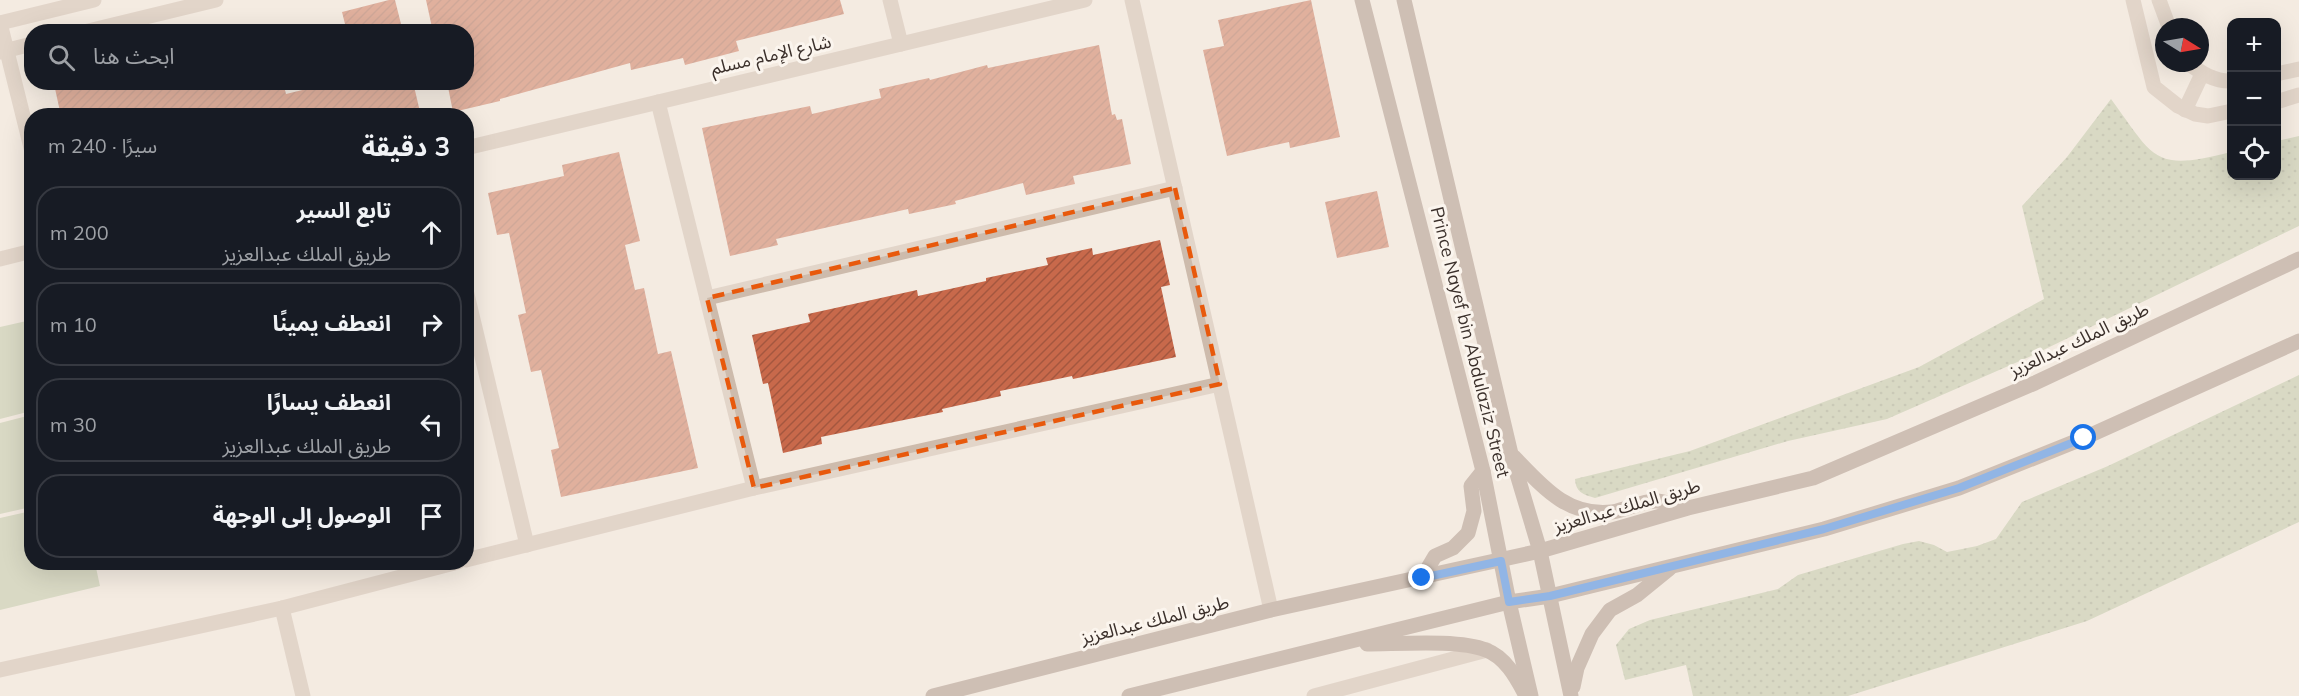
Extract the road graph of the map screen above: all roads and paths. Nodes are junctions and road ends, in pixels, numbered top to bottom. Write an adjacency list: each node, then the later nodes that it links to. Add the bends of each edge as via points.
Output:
1 (94, 0): 11 (street)
2 (216, 0): 12 (street)
3 (890, 0): 13 (street)
4 (1085, 0): 13 (street, شارع الإمام مسلم)
5 (1132, 0): 28 (street)
6 (1362, 0): 37 (main road, Prince Nayef bin Abdulaziz Street)
7 (1404, 0): 36 (main road, Prince Nayef bin Abdulaziz Street)
8 (2133, 0): 24 (street, via 2154,87)
9 (2159, 0): 10 (street)
10 (2166, 18)
11 (0, 22): 15 (street)
12 (117, 24)
13 (901, 44): 23 (street, شارع الإمام مسلم)
14 (24, 46): 15 (street)
15 (3, 51): 26 (street)
16 (2299, 69): 18 (street)
17 (2199, 72): 19 (street)
18 (2281, 73)
19 (2202, 74): 20 (street); 24 (street)
20 (2227, 81)
21 (2299, 95): 22 (street)
22 (2281, 101)
23 (658, 102): 27 (street, شارع الإمام مسلم); 32 (street)
24 (2185, 110): 25 (street, via 2208,116)
25 (2227, 112)
26 (24, 124)
27 (474, 146)
28 (1175, 188): 32 (street); 35 (street)
29 (24, 253): 30 (street)
30 (0, 259)
31 (2299, 260): 39 (main road, طريق الملك عبدالعزيز, via 2035,382 1813,478)
32 (707, 298): 38 (street)
33 (474, 323): 40 (street)
34 (2299, 341): 44 (main road, via 2084,438 1959,488 1824,529)
35 (1220, 384): 38 (street); 50 (street)
36 (1511, 454): 39 (main road, via 1558,500 1572,506 1611,512 1656,501); 41 (main road, Prince Nayef bin Abdulaziz Street)
37 (1484, 471): 43 (main road, Prince Nayef bin Abdulaziz Street); 46 (main road, via 1471,486 1474,511 1468,533 1453,548 1435,556)
38 (754, 488): 40 (street)
39 (1688, 508): 41 (main road, طريق الملك عبدالعزيز)
40 (527, 545): 42 (street)
41 (1540, 551): 43 (main road, طريق الملك عبدالعزيز); 47 (main road, Prince Nayef bin Abdulaziz Street)
42 (474, 558)
43 (1501, 561): 46 (main road, طريق الملك عبدالعزيز); 48 (main road, Prince Nayef bin Abdulaziz Street)
44 (1672, 566): 47 (main road); 59 (main road, via 1637,595 1610,610 1592,634 1576,668)
45 (427, 570): 49 (street)
46 (1422, 578): 50 (main road, طريق الملك عبدالعزيز)
47 (1550, 596): 48 (main road); 59 (main road, Prince Nayef bin Abdulaziz Street)
48 (1509, 602): 51 (main road); 58 (main road, Prince Nayef bin Abdulaziz Street)
49 (282, 608): 53 (street); 54 (street)
50 (1271, 610): 55 (main road, طريق الملك عبدالعزيز)
51 (1346, 643): 52 (main road, via 1459,644); 56 (main road)
52 (1487, 650): 57 (street); 58 (main road, via 1511,669)
53 (0, 670)
54 (303, 696)
55 (933, 696)
56 (1129, 696)
57 (1314, 696)
58 (1528, 696)
59 (1571, 696)

